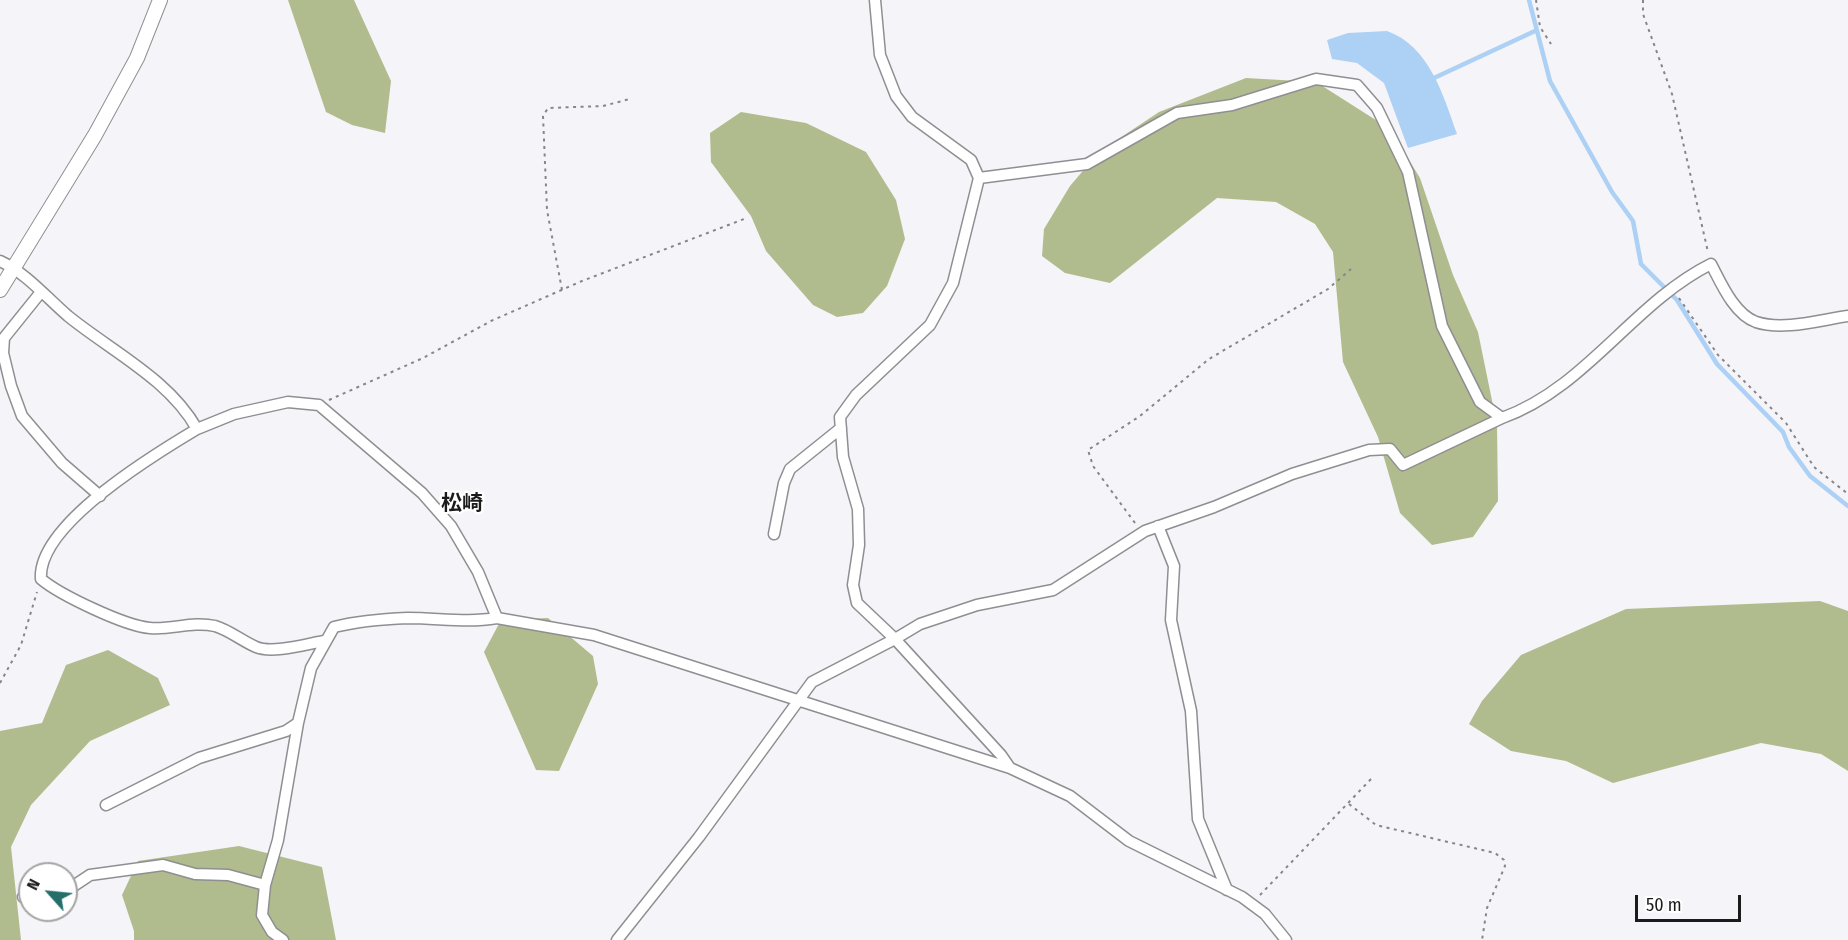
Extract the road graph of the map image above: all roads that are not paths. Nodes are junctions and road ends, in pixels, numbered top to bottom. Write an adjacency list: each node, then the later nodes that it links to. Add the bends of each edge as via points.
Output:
1 (160, 0): 5 (street, via 137,58 100,126)
2 (875, 0): 3 (street, via 880,55 896,96 912,117 971,160)
3 (980, 178): 9 (street, via 1087,164 1177,113 1232,105 1316,79 1357,85 1377,108 1408,172 1442,326 1480,402); 10 (street, via 953,283 930,325 856,395 840,417)
4 (0, 261): 5 (street)
5 (14, 267): 6 (street); 7 (street)
6 (0, 290)
7 (41, 292): 11 (street, via 161,386 187,411); 12 (street, via 4,338 3,353 11,386 22,416 63,463)
8 (1848, 316): 9 (street, via 1781,324 1755,321 1738,309 1711,264 1673,288 1574,376 1544,397)
9 (1502, 418): 13 (street, via 1403,465 1390,449 1369,450 1292,474)
10 (841, 428): 14 (street, via 790,469); 16 (street, via 843,457 858,509 859,545 853,585 857,603)
11 (197, 429): 12 (street); 15 (street, via 234,414 288,402 319,405 422,493 451,526 478,572)
12 (100, 495): 17 (street, via 74,517 47,552 40,568 41,579 50,587 107,614 150,628 194,624 216,627 259,649)
13 (1158, 526): 16 (street, via 1053,590 977,605 920,624); 24 (street, via 1174,566 1171,620 1191,711 1198,819)
14 (774, 534)
15 (497, 618): 17 (street, via 471,622 410,618 358,622 334,627); 18 (street, via 594,635)
16 (895, 639): 18 (street, via 828,672 812,682); 20 (street)
17 (324, 641): 19 (street, via 311,668)
18 (797, 700): 20 (street); 27 (street, via 699,837)
19 (298, 723): 21 (street, via 286,731 199,758); 23 (street, via 278,840)
20 (1010, 768): 24 (street, via 1070,796 1129,841)
21 (106, 805)
22 (78, 883): 23 (street, via 90,875 163,865)
23 (265, 885): 26 (street, via 262,915 272,932)
24 (1227, 890): 25 (street, via 1265,914)
25 (1282, 937): 28 (street)
26 (284, 940)
27 (617, 940)
28 (1269, 940)

